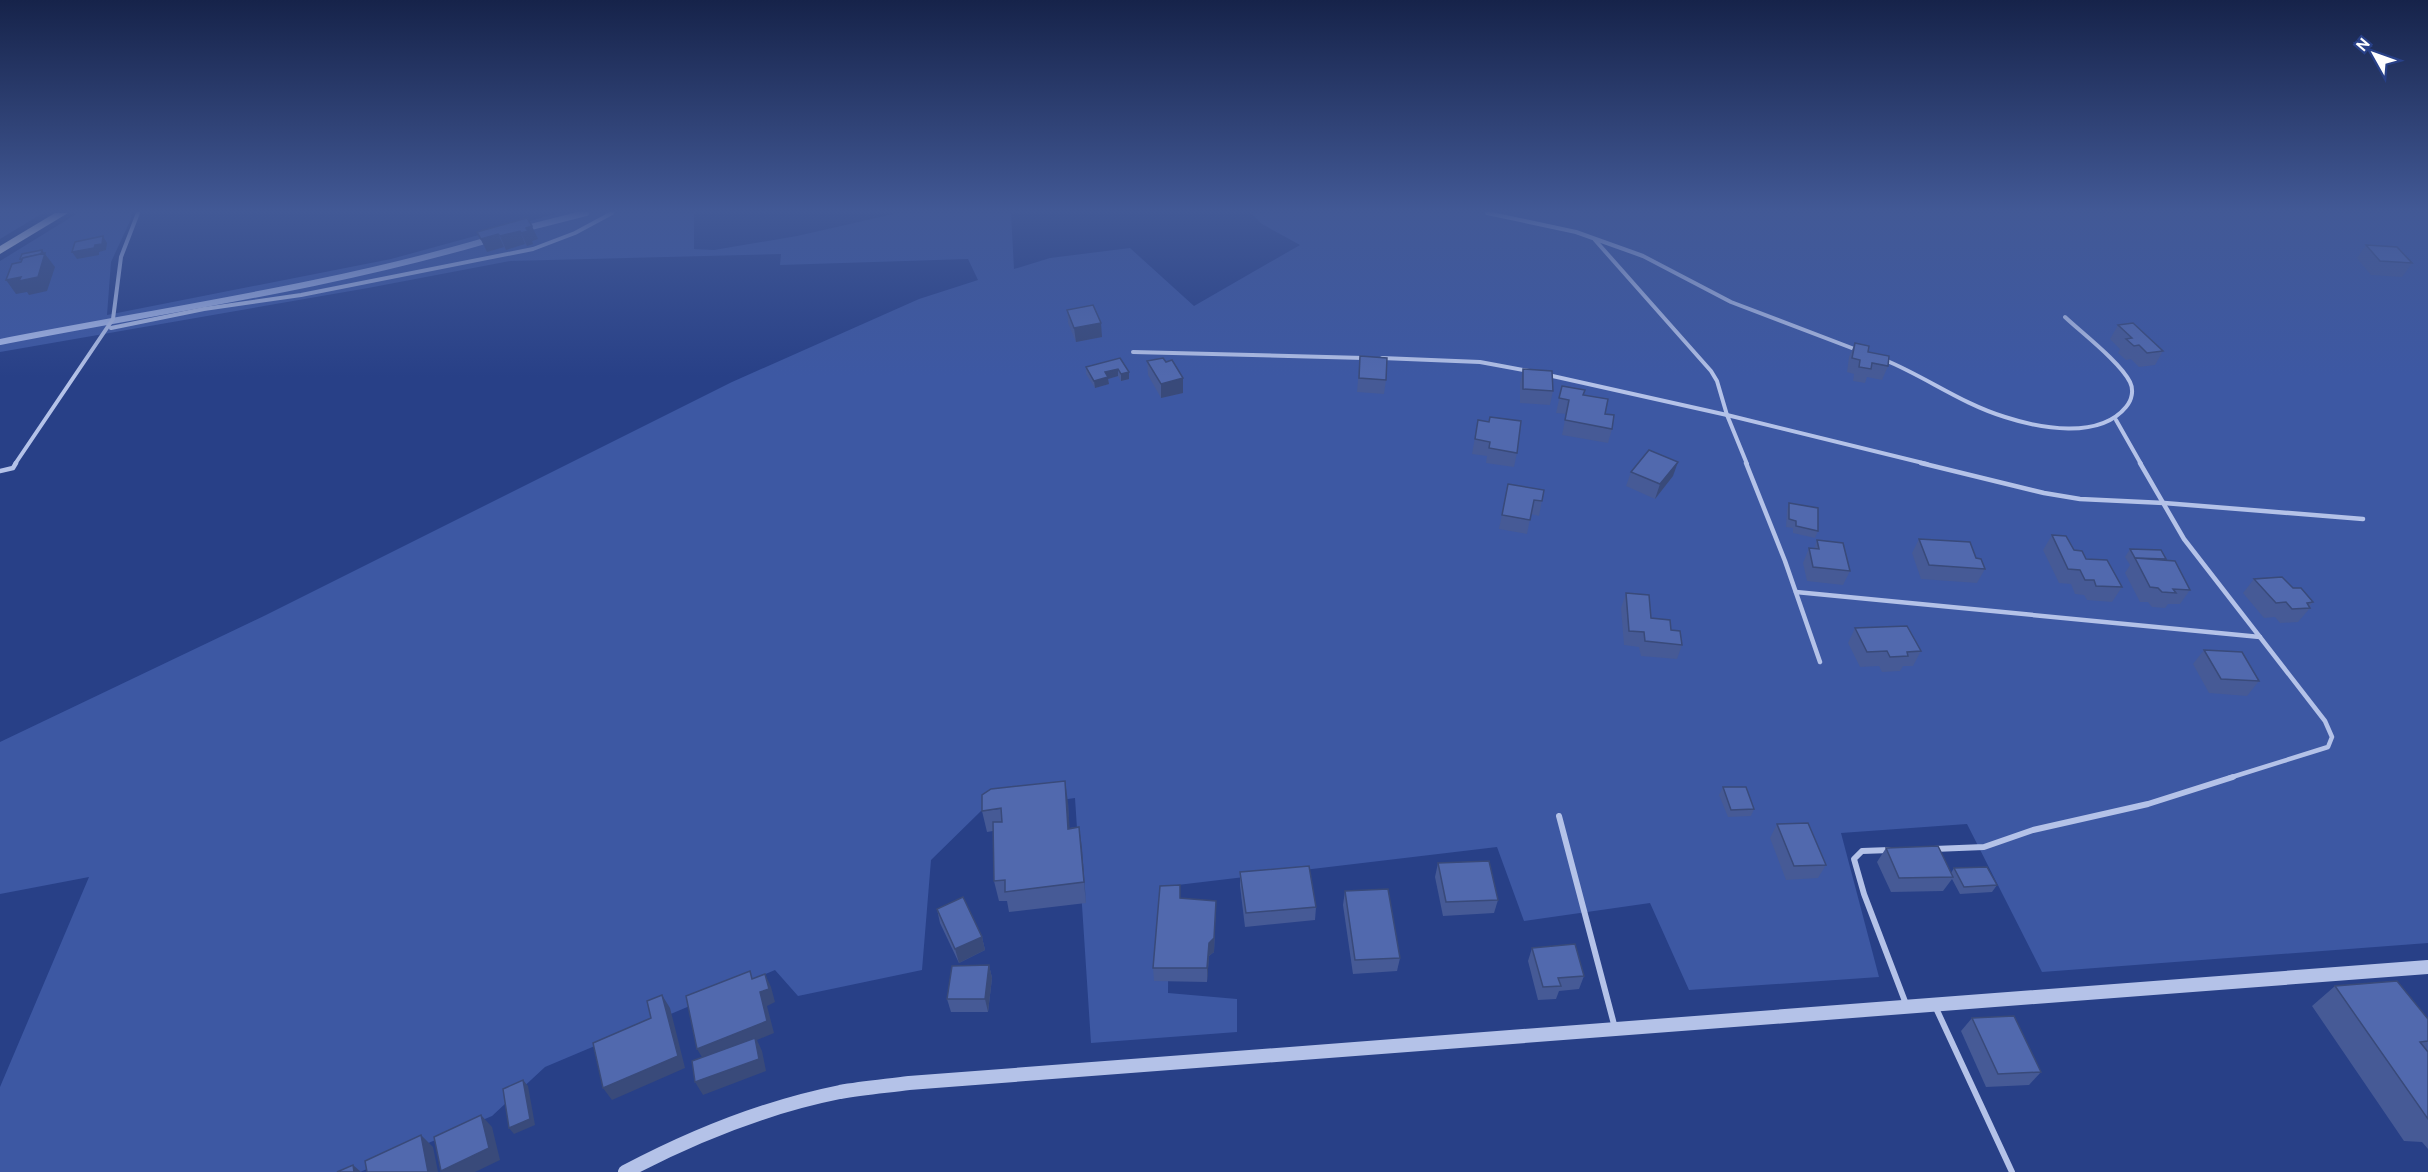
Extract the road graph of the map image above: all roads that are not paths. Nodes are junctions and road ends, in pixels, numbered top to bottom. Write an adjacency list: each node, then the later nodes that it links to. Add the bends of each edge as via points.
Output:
1 (120, 268): 6 (lane, via 116,315)
2 (439, 268): 6 (lane)
3 (1619, 268): 14 (lane, via 1711,370)
4 (1665, 268): 7 (lane, via 1763,316)
5 (2066, 317): 15 (lane, via 2130,381 2132,396)
6 (111, 326): 16 (lane, via 13,468)
7 (1859, 351)
8 (1133, 352): 9 (lane)
9 (1369, 358)
10 (1381, 358): 12 (lane, via 1480,362)
11 (1880, 358): 15 (lane, via 1972,404 2025,424 2056,428)
12 (1532, 372)
13 (1543, 374): 14 (lane)
14 (1727, 415): 17 (lane, via 2044,493); 19 (lane)
15 (2116, 420): 17 (lane)
16 (0, 471)
17 (2164, 503): 18 (lane); 20 (lane, via 2184,539)
18 (2363, 519)
19 (1796, 592): 20 (lane); 21 (lane)
20 (2260, 637): 23 (lane, via 2325,722 2332,737 2328,747 2148,804 2033,830 1984,847)
21 (1820, 662)
22 (1559, 816): 28 (lane)
23 (1928, 849)
24 (1895, 850): 27 (lane, via 1862,851 1854,859)
25 (2428, 967): 26 (street)
26 (1934, 1004): 27 (street); 30 (lane)
27 (1906, 1006): 28 (street)
28 (1615, 1028): 29 (street, via 909,1083 842,1092 720,1128)
29 (626, 1172)
30 (2012, 1172)

